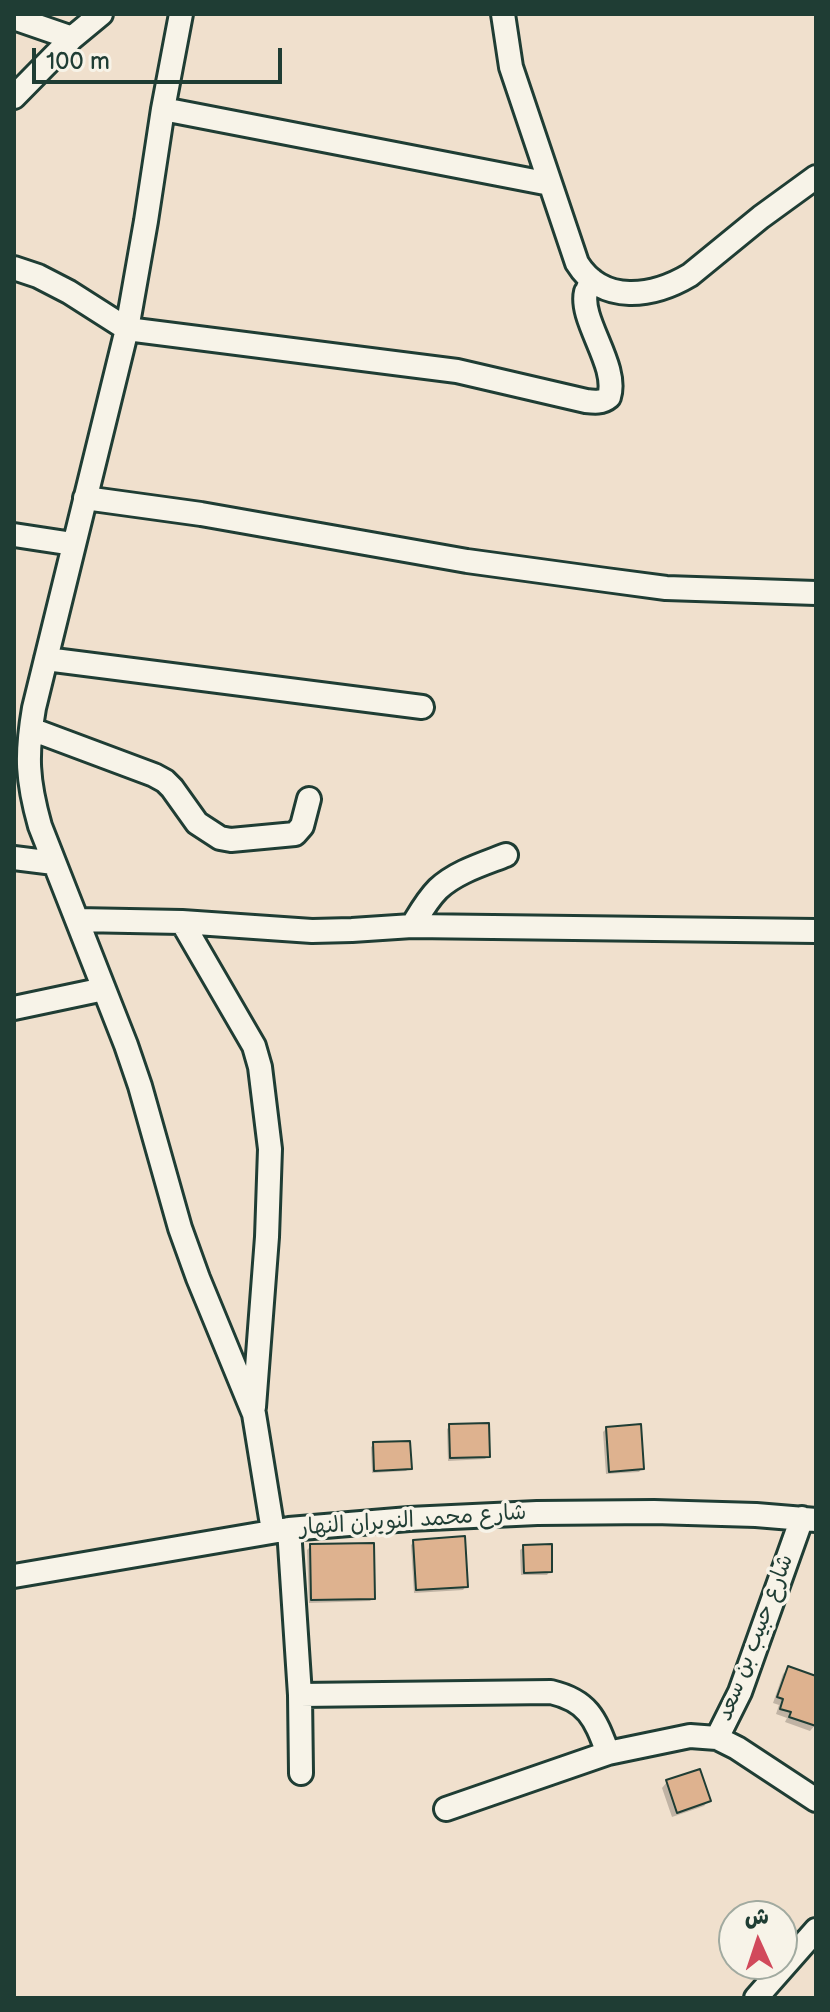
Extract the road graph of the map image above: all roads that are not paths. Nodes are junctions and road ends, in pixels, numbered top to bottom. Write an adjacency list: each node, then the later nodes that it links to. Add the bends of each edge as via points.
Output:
1 (101, 14): 5 (street)
2 (181, 14): 7 (street)
3 (503, 14): 9 (street, via 511,67)
4 (14, 18): 5 (street)
5 (72, 38): 6 (street)
6 (14, 97)
7 (163, 109): 9 (street); 12 (street)
8 (816, 177): 11 (street, via 679,281 637,293 608,290)
9 (550, 184): 11 (street, via 577,263)
10 (14, 268): 12 (street, via 69,292)
11 (592, 280): 12 (street, via 586,305 612,381 609,397 598,402 457,371)
12 (127, 329): 13 (street)
13 (85, 498): 15 (street); 16 (street, via 666,588)
14 (14, 535): 15 (street)
15 (73, 544): 17 (street)
16 (816, 593)
17 (46, 659): 18 (street); 19 (street)
18 (422, 707)
19 (26, 718): 20 (street, via 165,781 197,823 225,840 295,834); 23 (street, via 30,787)
20 (309, 799)
21 (506, 855): 26 (street, via 440,887)
22 (14, 858): 23 (street)
23 (54, 863): 24 (street)
24 (77, 920): 25 (street); 28 (street)
25 (182, 922): 26 (street, via 312,931); 30 (street, via 254,1046 260,1067 270,1149)
26 (412, 926): 27 (street)
27 (816, 931)
28 (104, 989): 29 (street); 30 (street, via 140,1086 180,1228)
29 (14, 1008)
30 (254, 1414): 32 (street)
31 (809, 1519): 32 (street, شارع محمد النويران النهار, via 537,1513); 35 (street, شارع حبيب بن سعد)
32 (281, 1530): 33 (street, شارع محمد النويران النهار); 34 (street)
33 (14, 1576)
34 (300, 1695): 36 (street, via 551,1692 589,1711); 37 (street)
35 (717, 1738): 36 (street, via 690,1736); 38 (street, شارع حبيب بن سعد)
36 (608, 1753): 39 (street)
37 (301, 1773)
38 (816, 1800)
39 (446, 1809)
40 (816, 1930): 41 (street)
41 (756, 1998)

